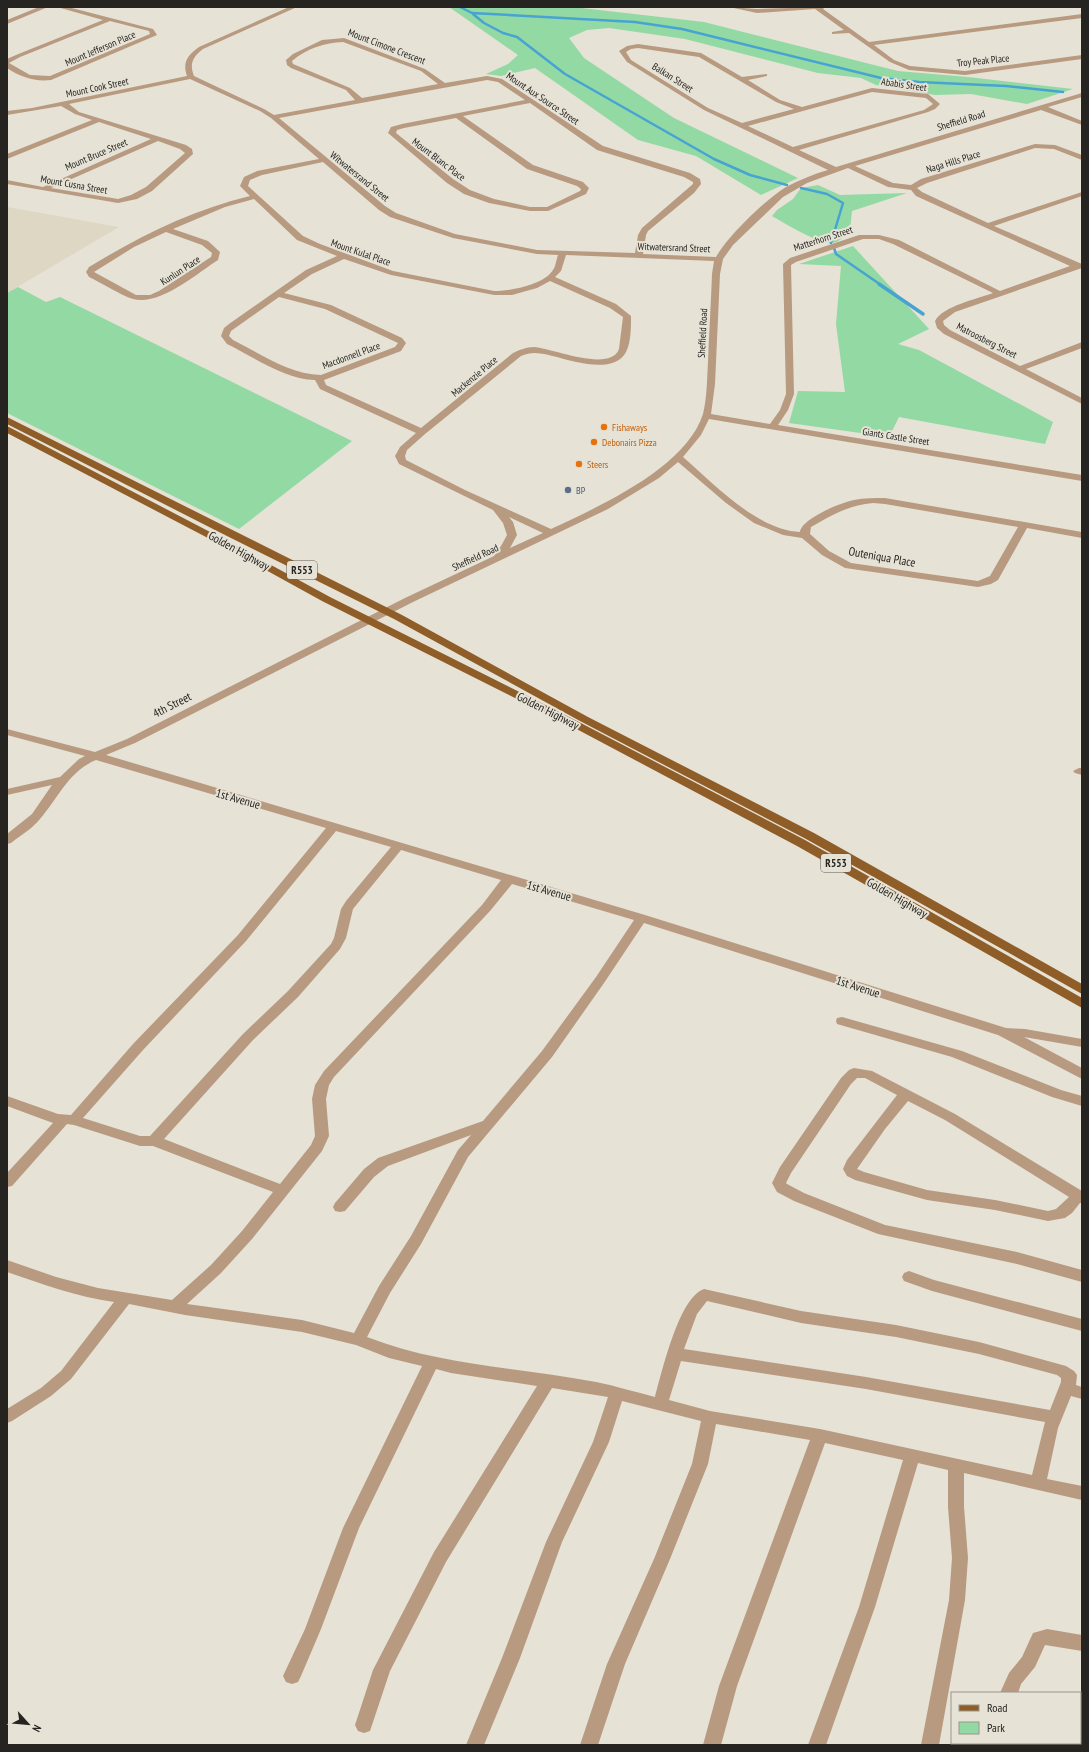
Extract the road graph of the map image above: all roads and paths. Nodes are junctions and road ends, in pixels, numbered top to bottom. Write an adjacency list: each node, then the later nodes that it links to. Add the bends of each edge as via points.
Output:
1 (45, 7): 9 (street)
2 (60, 7): 8 (street, Mount Jefferson Place)
3 (294, 7): 17 (street, via 201,48 188,63)
4 (732, 7): 5 (street, via 757,11)
5 (816, 7): 6 (street); 10 (street, Troy Peak Place)
6 (822, 7)
7 (1082, 16): 12 (street)
8 (110, 19): 14 (street, Mount Jefferson Place); 15 (street, Mount Jefferson Place, via 151,30 154,35 51,78 29,77)
9 (7, 22)
10 (850, 31): 11 (street); 12 (street, Troy Peak Place)
11 (834, 33)
12 (868, 44): 13 (street, Troy Peak Place, via 905,67 958,73)
13 (1082, 57)
14 (7, 62)
15 (7, 66)
16 (765, 75): 18 (street)
17 (191, 78): 23 (street, Mount Cook Street); 28 (street, Witwatersrand Street)
18 (742, 79): 25 (street, Balkan Street, via 778,101); 31 (street, Balkan Street, via 701,55 638,46 622,51 629,60 706,109)
19 (444, 85): 21 (street, Mount Aux Source Street); 21 (street, Mount Cimone Crescent, via 423,70 344,40 324,41 289,60 293,66 348,89); 22 (street, Mount Aux Source Street, via 476,79 498,79)
20 (1082, 95): 24 (street, Sheffield Road)
21 (361, 100): 28 (street, Mount Aux Source Street)
22 (532, 101): 27 (street, Mount Blanc Place); 48 (street, Mount Aux Source Street, via 600,148 687,175 697,181 691,191 642,235)
23 (63, 104): 26 (street, Mount Cook Street); 29 (street, Mount Cusna Street, via 77,113)
24 (1041, 107): 30 (street); 37 (street, Sheffield Road)
25 (800, 109): 31 (street, Ababis Street); 33 (street, Ababis Street, via 872,90 928,96 937,104 926,111)
26 (7, 113)
27 (458, 116): 27 (street, Mount Blanc Place, via 402,126 394,129 392,135 450,181 468,192 492,201 530,209 548,209 585,190 586,188 580,184 530,167)
28 (273, 117): 36 (street, Witwatersrand Street)
29 (98, 120): 32 (street, Mount Cusna Street); 34 (street)
30 (1082, 123)
31 (741, 126): 33 (street, Balkan Street)
32 (158, 139): 41 (street, Mount Bruce Street); 41 (street, Mount Cusna Street, via 186,148 189,154 149,189 134,197 112,201)
33 (792, 150): 38 (street, Balkan Street)
34 (7, 157)
35 (1082, 158): 40 (street, Naga Hills Place, via 1060,148 1035,146 924,181)
36 (324, 160): 43 (street, Mount Kulal Place, via 252,175 244,186); 46 (street, Witwatersrand Street, via 393,215 453,236 537,252)
37 (849, 166): 38 (street, Sheffield Road); 40 (street, via 891,184)
38 (835, 170): 49 (street, Sheffield Road, via 802,182 776,199 735,238)
39 (7, 182): 41 (street, Mount Cusna Street)
40 (913, 188): 44 (street, via 919,194)
41 (44, 189)
42 (1082, 194): 44 (street)
43 (255, 198): 45 (street, Kunlun Place, via 213,208); 47 (street, Mount Kulal Place, via 300,238)
44 (988, 225): 50 (street)
45 (166, 230): 45 (street, Kunlun Place, via 131,245 90,272 135,297 151,297 162,293 216,258 216,252 205,243)
46 (562, 254): 48 (street, Witwatersrand Street); 51 (street, via 557,271)
47 (344, 256): 51 (street, Mount Kulal Place, via 391,273 494,293 516,292); 53 (street, Macdonnell Place, via 309,272)
48 (639, 256): 49 (street, Witwatersrand Street)
49 (719, 259): 58 (street, Sheffield Road, via 716,274 711,384)
50 (1079, 266): 52 (street, Matroosberg Street)
51 (550, 278): 62 (street, Mackenzie Place, via 613,306 627,316 620,357 597,362 541,351 522,352)
52 (999, 293): 55 (street, Matroosberg Street, via 952,310 941,317 940,326); 60 (street, Matterhorn Street, via 880,236 862,237 793,260 787,264 790,394 784,410)
53 (278, 294): 56 (street, Macdonnell Place, via 227,330 225,336 230,342 287,369); 56 (street, Macdonnell Place, via 328,307 402,343 398,349 382,356)
54 (1082, 345): 55 (street)
55 (1019, 369): 57 (street, Matroosberg Street)
56 (318, 378): 62 (street, via 323,387)
57 (1082, 401)
58 (706, 416): 60 (street, Giants Castle Street); 63 (street, Sheffield Road, via 696,435)
59 (7, 420): 71 (main road, Golden Highway / R553)
60 (772, 427): 64 (street, Giants Castle Street)
61 (7, 429): 72 (main road, Golden Highway / R553)
62 (422, 432): 65 (street, Mackenzie Place, via 401,453 402,462)
63 (678, 457): 67 (street, Sheffield Road, via 643,485); 68 (street, via 731,502 761,523 787,533)
64 (1082, 478)
65 (495, 508): 67 (street, Mackenzie Place); 70 (street, via 508,522 512,535)
66 (1024, 525): 68 (street, via 885,501 863,500 844,505 808,525); 68 (street, Outeniqua Place, via 994,578 978,584 849,566 832,558); 69 (street)
67 (551, 533): 70 (street, Sheffield Road)
68 (804, 535)
69 (1082, 535)
70 (497, 558): 71 (street, Sheffield Road)
71 (386, 612): 72 (street, Sheffield Road); 82 (main road, Golden Highway / R553, via 584,719 810,836)
72 (370, 620): 74 (street, 4th Street, via 131,741); 83 (main road, Golden Highway / R553, via 573,723 800,843)
73 (7, 732): 74 (street, 1st Avenue)
74 (93, 755): 75 (street, 4th Street); 77 (street, 1st Avenue)
75 (65, 779): 76 (street); 78 (street, 4th Street, via 36,817)
76 (7, 792)
77 (333, 827): 79 (street, 1st Avenue); 91 (street, via 242,938)
78 (7, 840)
79 (398, 846): 80 (street, 1st Avenue); 93 (street, via 352,901 340,938 325,960 248,1037)
80 (510, 879): 81 (street, 1st Avenue); 95 (street, via 329,1074 322,1085 319,1099 321,1141)
81 (641, 918): 85 (street, 1st Avenue); 92 (street, via 547,1054)
82 (1082, 990)
83 (1082, 1004)
84 (842, 1021): 90 (street, via 957,1054 1057,1094)
85 (1003, 1032): 86 (street, via 1025,1033); 87 (street, 1st Avenue)
86 (1082, 1043)
87 (1082, 1074)
88 (906, 1094): 96 (street, via 950,1117); 96 (street, via 852,1164 850,1169 856,1175 927,1195 1048,1216 1060,1214); 99 (street, via 867,1074 854,1073 785,1171 779,1183 782,1188 844,1216 883,1230 1017,1258)
89 (7, 1101): 91 (street, via 42,1114)
90 (1082, 1101)
91 (69, 1120): 93 (street, via 140,1141); 94 (street)
92 (486, 1125): 97 (street, via 383,1162 369,1173); 104 (street, via 463,1154)
93 (154, 1141): 95 (street)
94 (7, 1182)
95 (282, 1190): 102 (street, via 216,1269)
96 (1080, 1197)
97 (340, 1207)
98 (7, 1266): 101 (street, via 90,1292)
99 (1082, 1276)
100 (909, 1277): 103 (street)
101 (126, 1298): 102 (street); 112 (street, via 66,1375 46,1392)
102 (174, 1307): 104 (street, via 302,1326)
103 (1082, 1325)
104 (358, 1340): 106 (street, via 389,1352)
105 (676, 1354): 108 (street, via 692,1310 704,1295 801,1316 896,1331 979,1348 1061,1370 1069,1375); 111 (street); 114 (street, via 937,1394)
106 (431, 1363): 107 (street); 121 (street, via 350,1528 313,1629)
107 (548, 1381): 110 (street, via 596,1388); 123 (street, via 440,1557 382,1670)
108 (1066, 1388): 109 (street); 114 (street)
109 (1082, 1393)
110 (617, 1394): 111 (street); 124 (street, via 601,1442 554,1542)
111 (660, 1405): 113 (street)
112 (7, 1417)
113 (710, 1417): 115 (street); 125 (street, via 700,1464 616,1664)
114 (1054, 1417): 118 (street)
115 (820, 1435): 116 (street); 126 (street, via 728,1686)
116 (912, 1455): 117 (street); 127 (street, via 867,1607)
117 (956, 1465): 118 (street); 128 (street, via 960,1558 957,1600)
118 (1038, 1484): 119 (street)
119 (1082, 1493)
120 (1082, 1643): 122 (street, via 1041,1637 1029,1662 1015,1679)
121 (292, 1676)
122 (1009, 1692)
123 (364, 1725)
124 (475, 1745)
125 (589, 1745)
126 (712, 1745)
127 (817, 1745)
128 (930, 1745)

